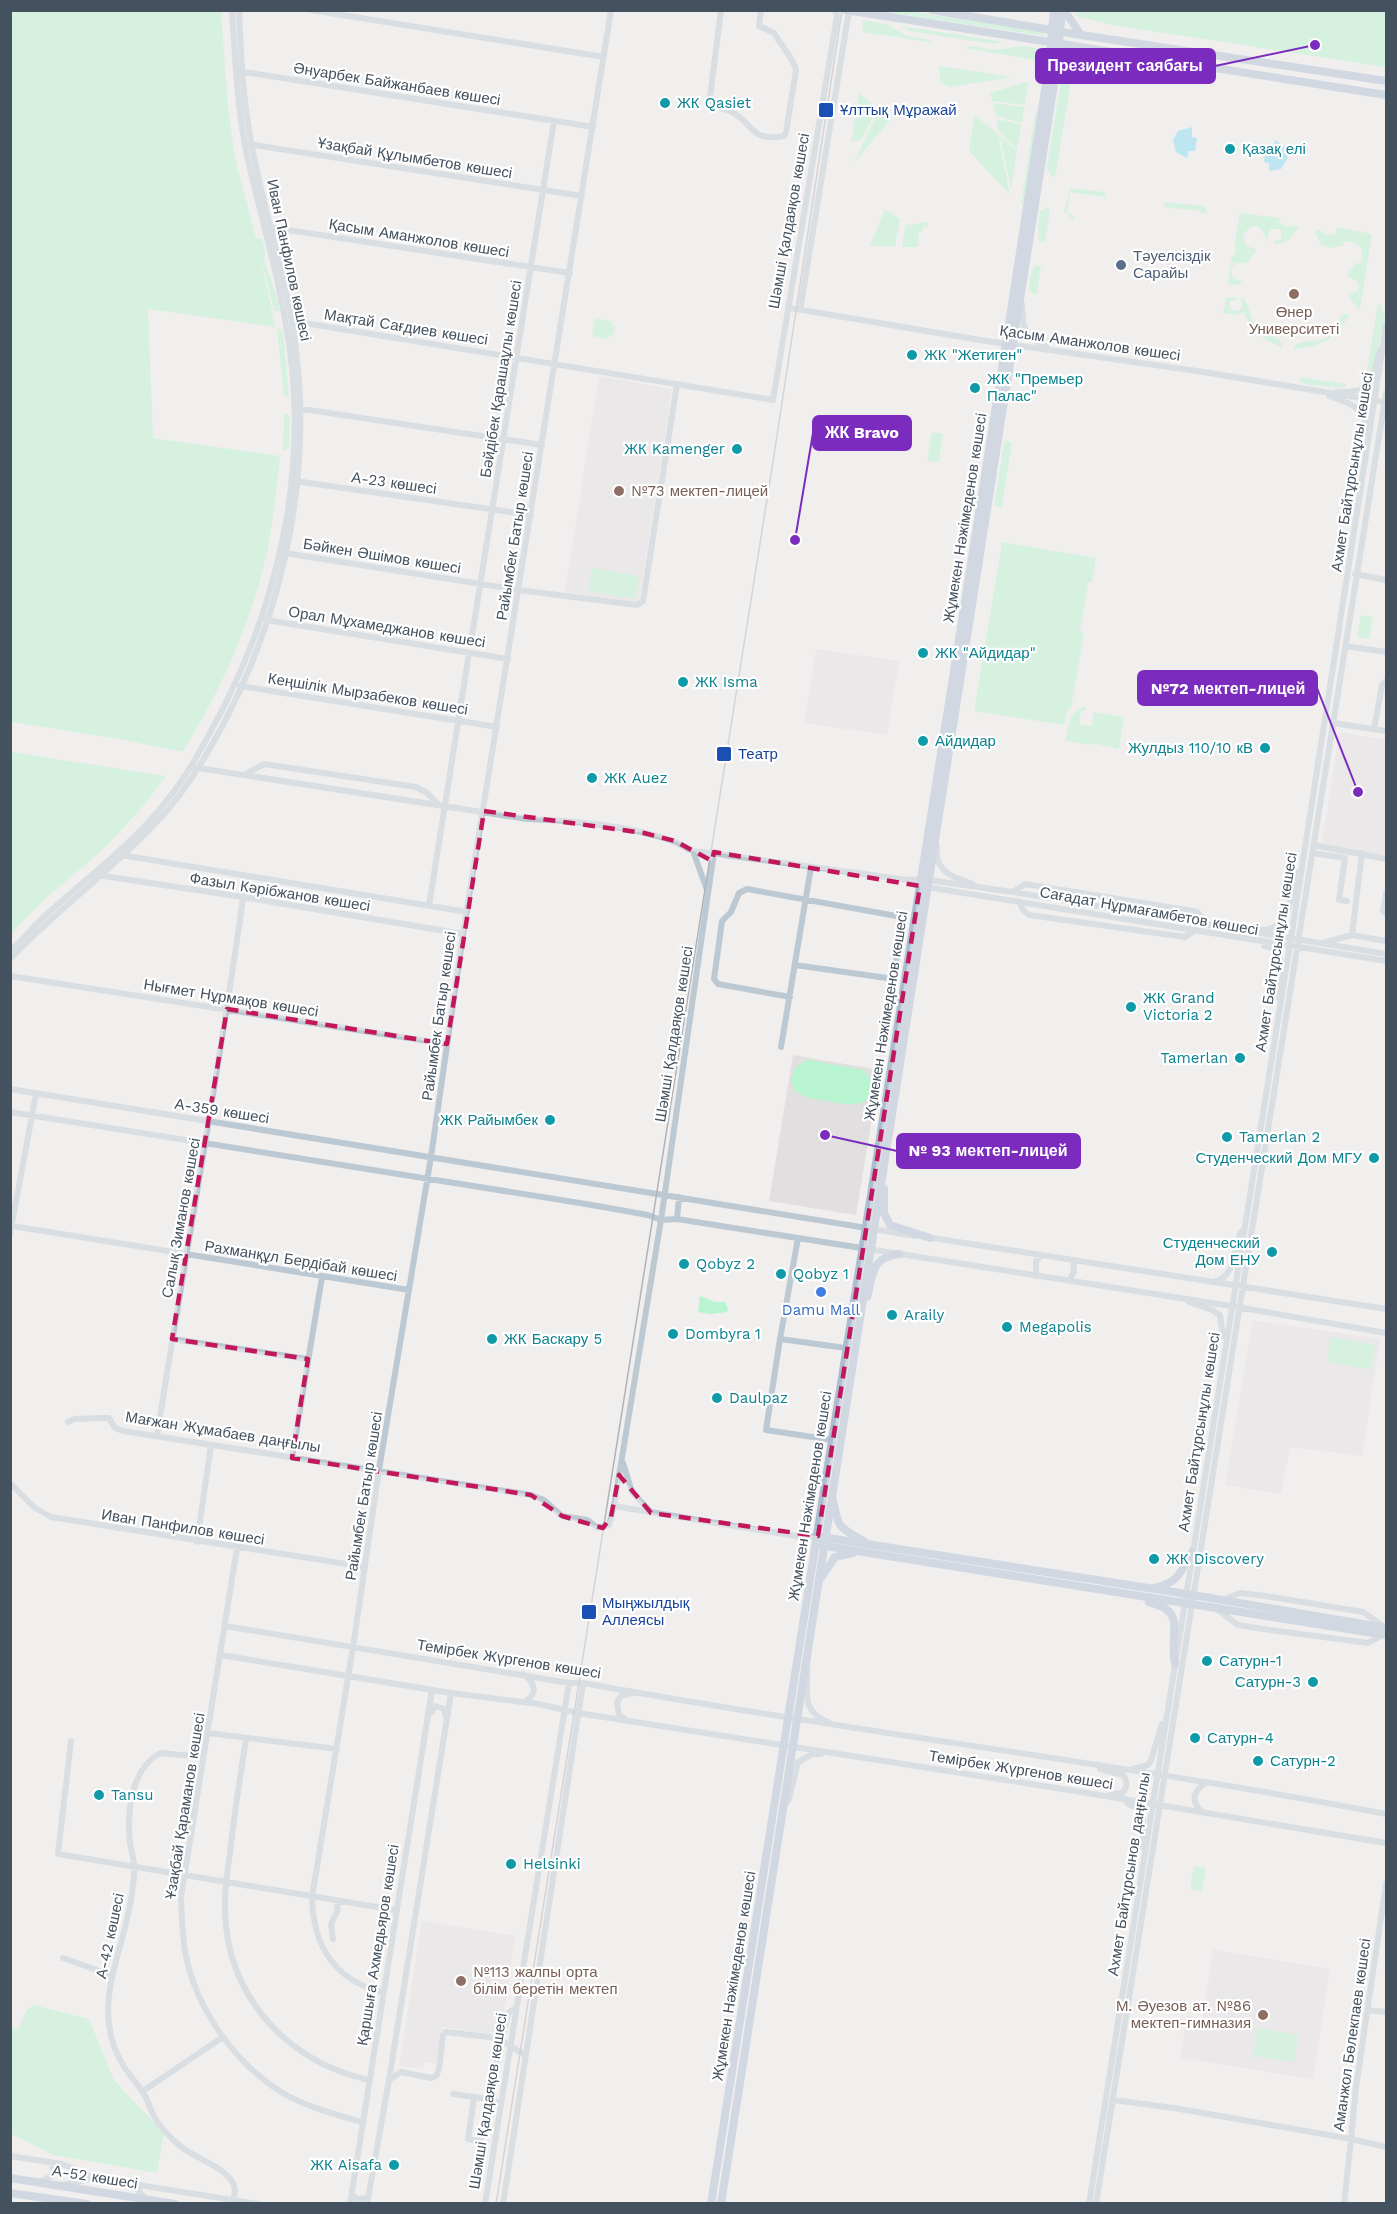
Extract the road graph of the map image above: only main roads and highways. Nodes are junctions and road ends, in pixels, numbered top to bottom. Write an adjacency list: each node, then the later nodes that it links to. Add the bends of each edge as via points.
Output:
1 (932, 10): 5 (main road)
2 (1054, 10): 5 (main road, Жұмекен Нәжімеденов көшесі)
3 (1063, 10): 5 (main road, Жұмекен Нәжімеденов көшесі); 6 (main road)
4 (848, 11): 7 (main road)
5 (1058, 32): 6 (main road); 7 (main road, Жұмекен Нәжімеденов көшесі)
6 (1081, 35): 10 (main road)
7 (1056, 42): 8 (main road); 9 (main road, Жұмекен Нәжімеденов көшесі); 12 (main road, Жұмекен Нәжімеденов көшесі)
8 (1093, 48): 9 (main road, via 1066,60); 11 (main road)
9 (1055, 73): 12 (main road, Жұмекен Нәжімеденов көшесі, via 1022,292)
10 (1386, 81)
11 (1386, 95)
12 (1010, 343): 13 (main road, Жұмекен Нәжімеденов көшесі); 13 (main road, Жұмекен Нәжімеденов көшесі, via 938,815)
13 (924, 883): 14 (main road, Жұмекен Нәжімеденов көшесі); 15 (main road, Жұмекен Нәжімеденов көшесі)
14 (882, 1173): 15 (main road, Жұмекен Нәжімеденов көшесі); 16 (main road, via 887,1221)
15 (870, 1229): 17 (main road, Жұмекен Нәжімеденов көшесі)
16 (930, 1238)
17 (866, 1249): 19 (main road, Жұмекен Нәжімеденов көшесі); 21 (main road, Жұмекен Нәжімеденов көшесі, via 846,1348)
18 (899, 1254): 19 (main road, via 883,1258 875,1266)
19 (861, 1312): 20 (main road, Жұмекен Нәжімеденов көшесі)
20 (832, 1494): 21 (main road, Жұмекен Нәжімеденов көшесі); 22 (main road, via 840,1526)
21 (821, 1541): 22 (main road); 23 (main road); 25 (main road, Жұмекен Нәжімеденов көшесі); 30 (main road, Жұмекен Нәжімеденов көшесі)
22 (869, 1544): 26 (main road)
23 (861, 1551): 25 (main road, via 835,1557); 27 (main road)
24 (1192, 1552): 26 (main road, via 1177,1578)
25 (818, 1583): 30 (main road, Жұмекен Нәжімеденов көшесі)
26 (1151, 1589): 28 (main road)
27 (1128, 1594): 28 (main road); 29 (main road, via 1172,1613)
28 (1386, 1632)
29 (1174, 1664)
30 (793, 1719): 31 (main road, Жұмекен Нәжімеденов көшесі)
31 (788, 1746): 37 (main road, Жұмекен Нәжімеденов көшесі); 38 (main road, Жұмекен Нәжімеденов көшесі, via 783,1808)
32 (10, 2178): 36 (main road, А-52 көшесі)
33 (10, 2193): 34 (main road, А-52 көшесі)
34 (65, 2202): 35 (main road, А-52 көшесі)
35 (87, 2204)
36 (175, 2204)
37 (711, 2204)
38 (721, 2204)

